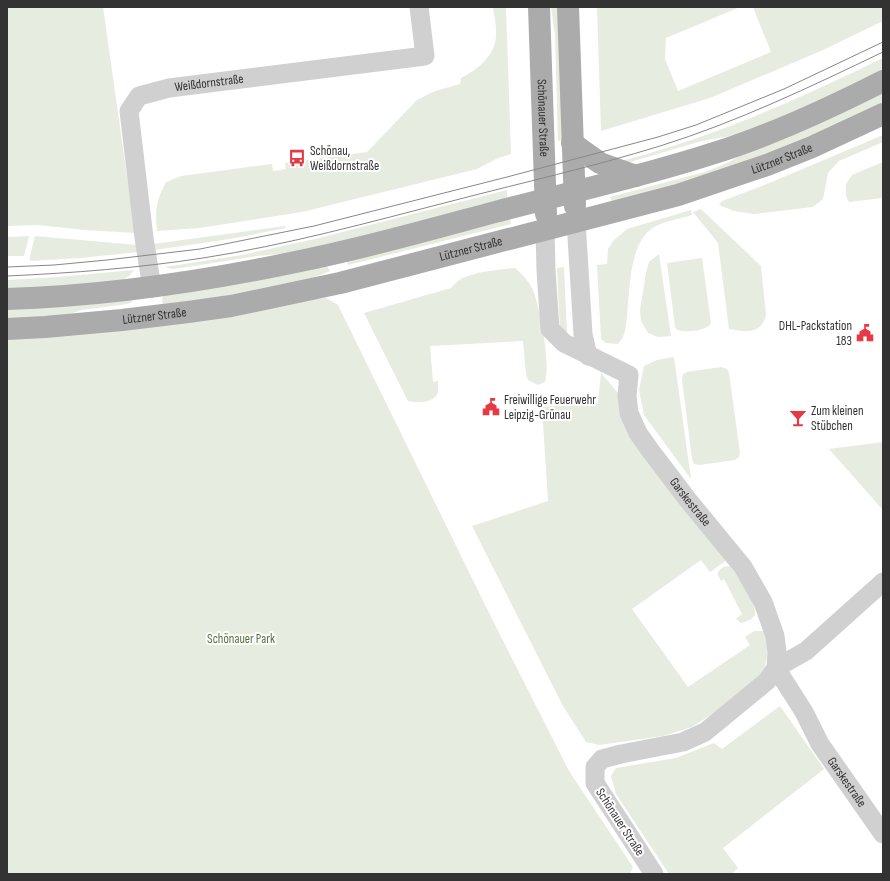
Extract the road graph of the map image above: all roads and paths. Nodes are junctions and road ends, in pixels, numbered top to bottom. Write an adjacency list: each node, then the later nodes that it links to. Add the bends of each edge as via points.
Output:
1 (419, 7): 12 (street, Weißdornstraße, via 426,56 169,88 139,96 128,111)
2 (539, 7): 9 (main road, Schönauer Straße)
3 (568, 7): 6 (main road)
4 (883, 81): 7 (main road, via 799,121 741,144)
5 (883, 114): 10 (main road, Lützner Straße, via 767,165 678,195)
6 (572, 143): 7 (main road, via 600,163); 8 (main road)
7 (636, 176): 8 (main road)
8 (575, 192): 9 (main road); 10 (main road)
9 (546, 200): 11 (main road, Schönauer Straße); 12 (main road, via 308,260)
10 (576, 221): 11 (main road, Lützner Straße); 16 (street, via 583,334)
11 (545, 229): 14 (main road, Lützner Straße, via 340,283 231,306 130,320); 16 (street, Garskestraße, via 550,329 564,343)
12 (152, 288): 13 (main road); 14 (main road, Lützner Straße, via 154,298 141,307 75,315)
13 (7, 300)
14 (45, 327): 15 (main road, Lützner Straße)
15 (7, 329)
16 (588, 356): 18 (street, Garskestraße, via 629,375 629,413 638,433 742,567 763,602 775,636)
17 (883, 582): 18 (street, via 806,651)
18 (776, 668): 19 (street, Garskestraße, via 804,712 820,744); 20 (street, Schönauer Straße, via 767,681 705,732 683,742 602,759 595,767 595,784)
19 (883, 834)
20 (654, 874)

